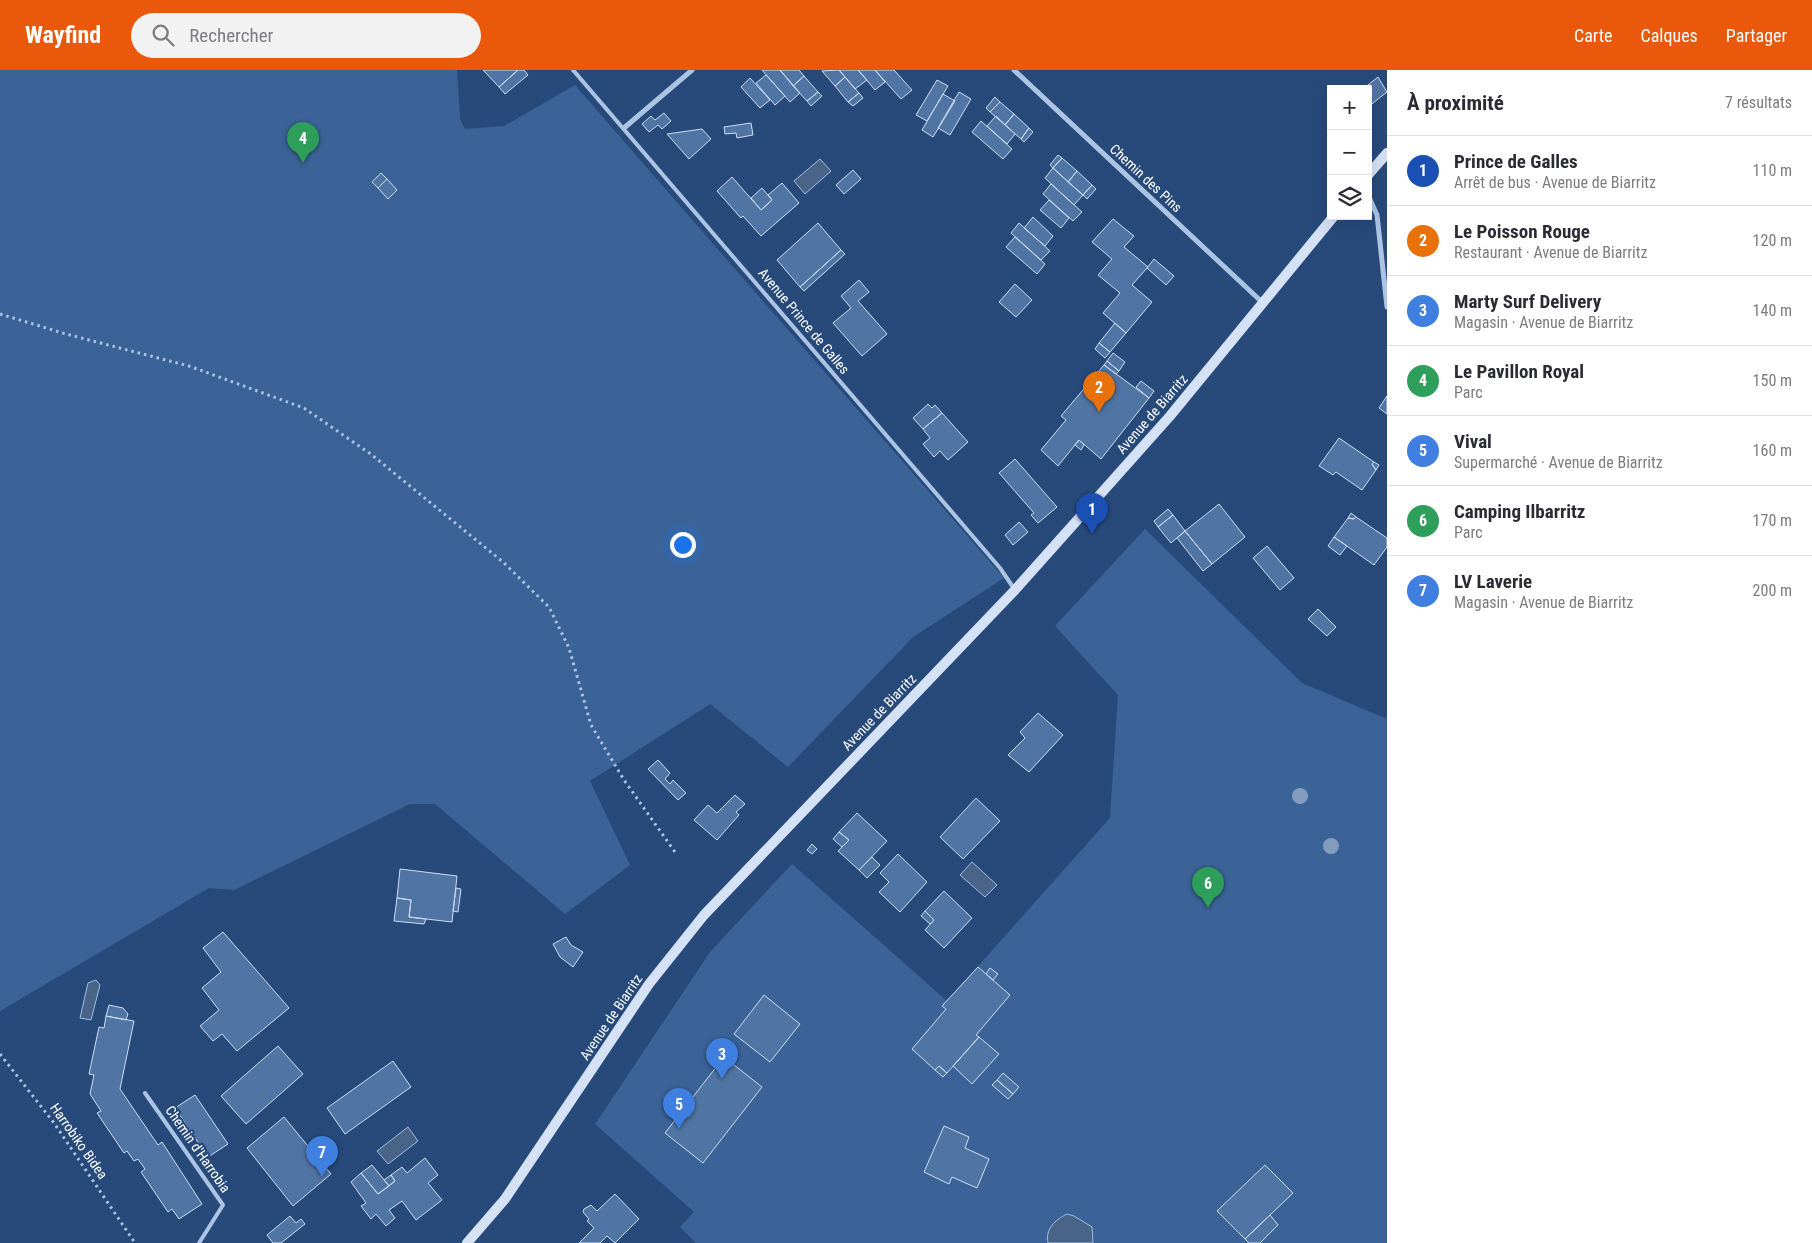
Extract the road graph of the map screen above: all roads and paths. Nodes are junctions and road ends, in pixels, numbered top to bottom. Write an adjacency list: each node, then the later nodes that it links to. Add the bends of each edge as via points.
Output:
1 (573, 70): 4 (lane, Avenue Prince de Galles)
2 (692, 70): 4 (street)
3 (1014, 70): 9 (street, Chemin des Pins)
4 (624, 128): 12 (lane, Avenue Prince de Galles, via 1000,568)
5 (1387, 153): 6 (main road)
6 (1372, 170)
7 (1372, 204): 10 (street, via 1377,215)
8 (1331, 220): 9 (main road, Avenue de Biarritz)
9 (1263, 303): 12 (main road, Avenue de Biarritz, via 1170,416)
10 (1387, 306)
11 (0, 314): 13 (path, via 189,366 304,408 372,455 503,562 549,607 569,648 591,725 624,780)
12 (1014, 590): 18 (main road, Avenue de Biarritz, via 704,915 649,984 505,1199)
13 (675, 852)
14 (0, 1054): 16 (path, Harrobiko Bidea, via 54,1123)
15 (145, 1093): 17 (lane, Chemin d'Harrobia, via 223,1205)
16 (135, 1243)
17 (199, 1243)
18 (467, 1243)

